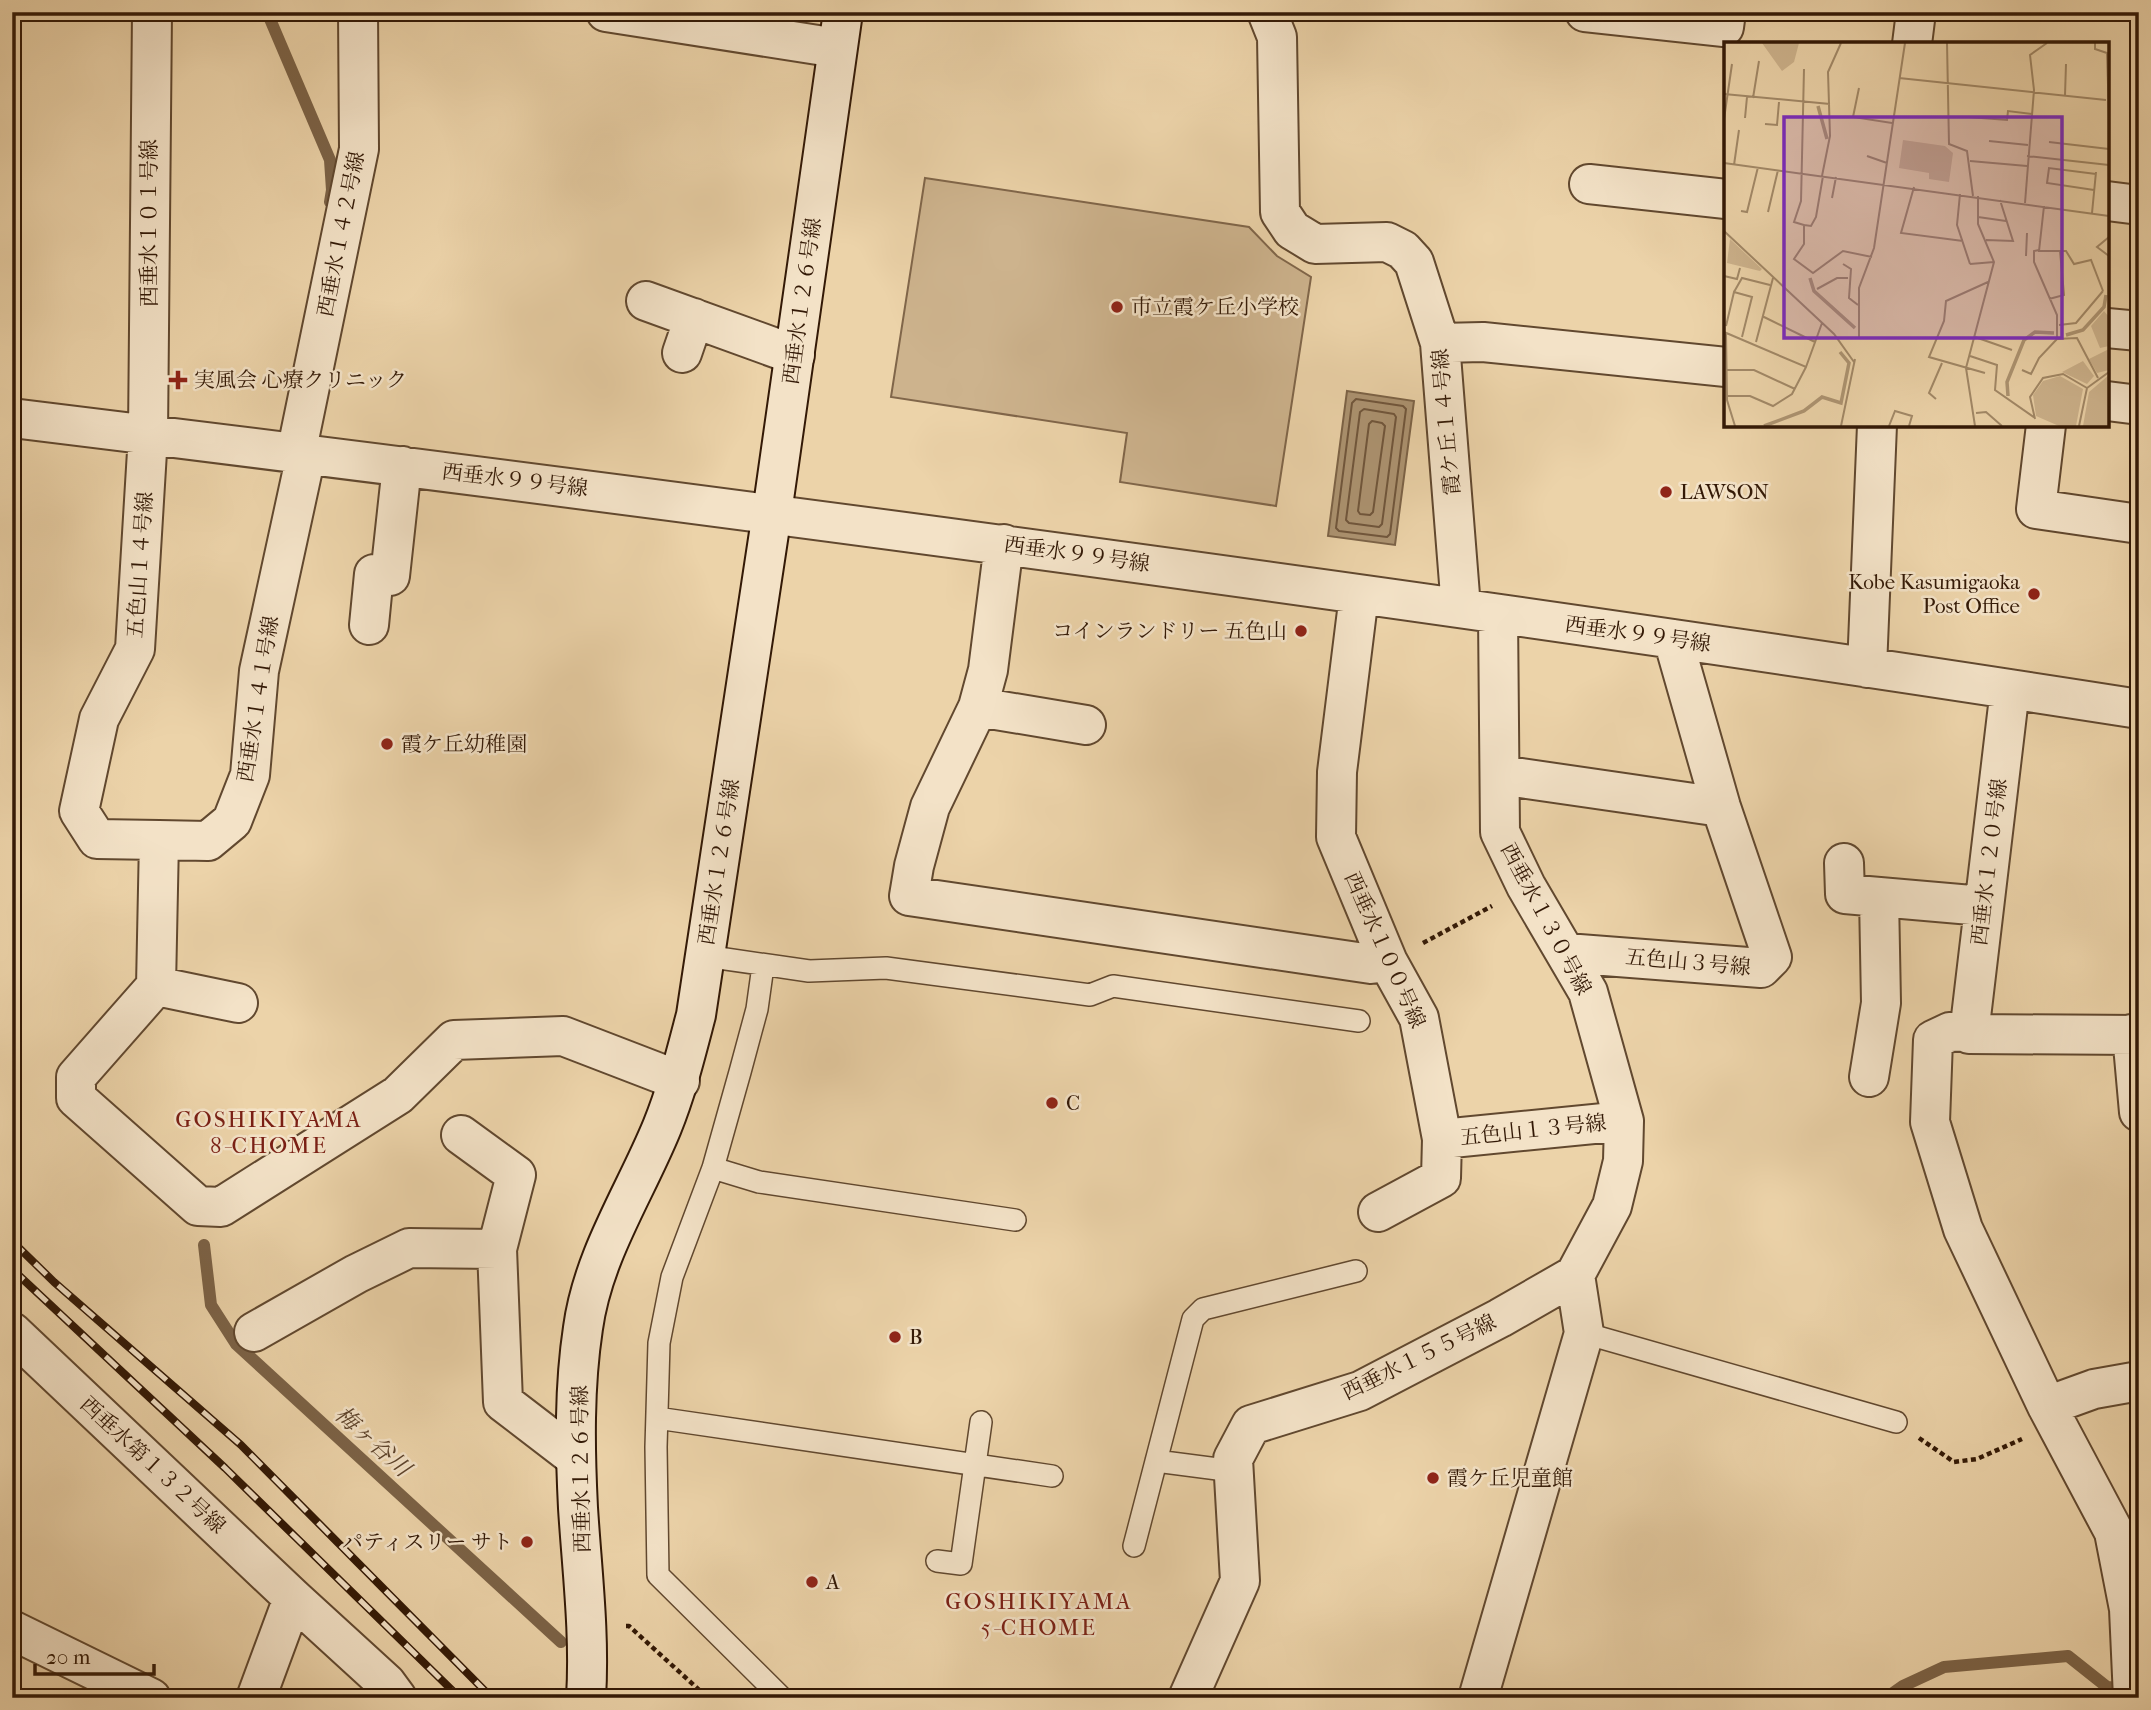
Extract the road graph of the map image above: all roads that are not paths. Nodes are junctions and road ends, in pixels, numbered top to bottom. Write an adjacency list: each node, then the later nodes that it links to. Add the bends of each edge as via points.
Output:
1 (152, 12): 27 (street, 西垂水１０１号線)
2 (358, 12): 28 (street, 西垂水１４２号線, via 359,149)
3 (606, 12): 8 (street)
4 (1267, 12): 18 (street, 霞ケ丘１４号線, via 1278,37 1280,212 1292,230 1315,244 1387,242 1403,250 1415,262)
5 (1585, 12): 6 (street, via 1724,27)
6 (1726, 12)
7 (1916, 12): 9 (street)
8 (840, 30): 20 (street, 西垂水１２６号線)
9 (1912, 42)
10 (1589, 184): 11 (street)
11 (1724, 199)
12 (2109, 201): 13 (street)
13 (2139, 205)
14 (646, 300): 15 (street)
15 (694, 318): 19 (street); 20 (street)
16 (2109, 328): 17 (street)
17 (2139, 331)
18 (1440, 344): 21 (street, via 1483,342); 34 (street, 霞ケ丘１４号線)
19 (682, 353)
20 (795, 355): 30 (street, 西垂水１２６号線)
21 (1724, 367)
22 (2109, 401): 23 (street)
23 (2139, 405)
24 (12, 418): 27 (street, 西垂水９９号線)
25 (1877, 427): 37 (street)
26 (2046, 427): 31 (street, via 2036,509)
27 (148, 435): 28 (street, 西垂水９９号線); 44 (street, 五色山１４号線, via 135,649 99,719 79,811 97,839)
28 (301, 454): 29 (street, 西垂水９９号線); 44 (street, 西垂水１４１号線, via 258,671 250,775 232,821 208,841)
29 (402, 466): 30 (street, 西垂水９９号線); 35 (street, via 390,576 374,574)
30 (772, 513): 32 (street, 西垂水９９号線); 49 (street, 西垂水１２６号線)
31 (2139, 524)
32 (1004, 544): 33 (street, 西垂水９９号線); 39 (street, via 988,670)
33 (1359, 595): 34 (street, 西垂水９９号線); 50 (street, 西垂水１００号線, via 1337,772 1336,837)
34 (1480, 611): 36 (street, 西垂水９９号線); 42 (street, 西垂水１３０号線)
35 (369, 625)
36 (1673, 639): 37 (street, 西垂水９９号線); 43 (street, 五色山３号線)
37 (1867, 668): 38 (street, 西垂水９９号線)
38 (2010, 689): 40 (street, 西垂水９９号線); 47 (street, 西垂水１２０号線)
39 (978, 708): 41 (street); 50 (street, via 930,807 909,896 1371,964)
40 (2139, 709)
41 (1086, 725)
42 (1500, 775): 43 (street); 48 (street, 西垂水１３０号線, via 1500,832)
43 (1721, 807): 48 (street, 五色山３号線, via 1772,957 1761,968)
44 (159, 840): 52 (street)
45 (1844, 863): 46 (street, via 1845,894)
46 (1879, 897): 47 (street); 57 (street, via 1881,1003)
47 (1983, 906): 55 (street, 西垂水１２０号線)
48 (1566, 953): 60 (street, 西垂水１３０号線, via 1588,992)
49 (705, 956): 51 (lane); 58 (street, 西垂水１２６号線)
50 (1388, 962): 62 (street, 西垂水１００号線, via 1419,1018)
51 (762, 966): 54 (lane, via 810,971 887,968 1090,995 1112,986); 63 (lane, via 757,1009)
52 (156, 986): 53 (street); 58 (street, via 76,1077 76,1098 198,1206 221,1207 398,1095 454,1040 563,1036)
53 (238, 1003)
54 (1359, 1021)
55 (1969, 1033): 56 (street); 73 (street, via 1950,1032 1933,1040 1930,1122 1963,1229)
56 (2135, 1035): 59 (street)
57 (1869, 1077)
58 (680, 1081): 77 (street, 西垂水１２６号線, via 612,1231 594,1282 583,1326 576,1394)
59 (2139, 1112)
60 (1624, 1121): 62 (street, 五色山１３号線); 68 (street, 西垂水１３０号線, via 1623,1161 1612,1206)
61 (461, 1135): 66 (street, via 516,1174)
62 (1442, 1139): 64 (street, 西垂水１００号線, via 1441,1178)
63 (713, 1168): 65 (lane, via 759,1182); 74 (lane, via 672,1277 659,1343)
64 (1378, 1212)
65 (1015, 1220)
66 (497, 1249): 70 (street, via 409,1248); 77 (street, via 503,1402)
67 (1356, 1271): 78 (lane, via 1203,1309 1193,1319)
68 (1575, 1275): 71 (street); 80 (street, 西垂水１５５号線, via 1360,1391 1251,1425 1233,1459)
69 (12, 1332): 84 (street, 西垂水第１３２号線)
70 (254, 1332)
71 (1584, 1333): 76 (lane); 94 (street)
72 (2139, 1381): 73 (street, via 2094,1389)
73 (2052, 1415): 85 (street, via 2114,1532)
74 (657, 1418): 79 (lane); 92 (lane, via 658,1576)
75 (981, 1422): 79 (lane)
76 (1896, 1422)
77 (576, 1458): 91 (street, 西垂水１２６号線, via 587,1628)
78 (1156, 1461): 80 (lane); 82 (lane)
79 (975, 1465): 81 (lane); 83 (lane, via 961,1564)
80 (1233, 1471): 93 (street, 西垂水１５５号線, via 1240,1581)
81 (1052, 1476)
82 (1134, 1546)
83 (937, 1561)
84 (293, 1598): 89 (street); 90 (street, 西垂水第１３２号線, via 386,1682)
85 (2134, 1608): 87 (street)
86 (12, 1630): 88 (street)
87 (2133, 1688)
88 (150, 1698)
89 (256, 1698)
90 (397, 1698)
91 (586, 1698)
92 (782, 1698)
93 (1188, 1698)
94 (1478, 1698)

